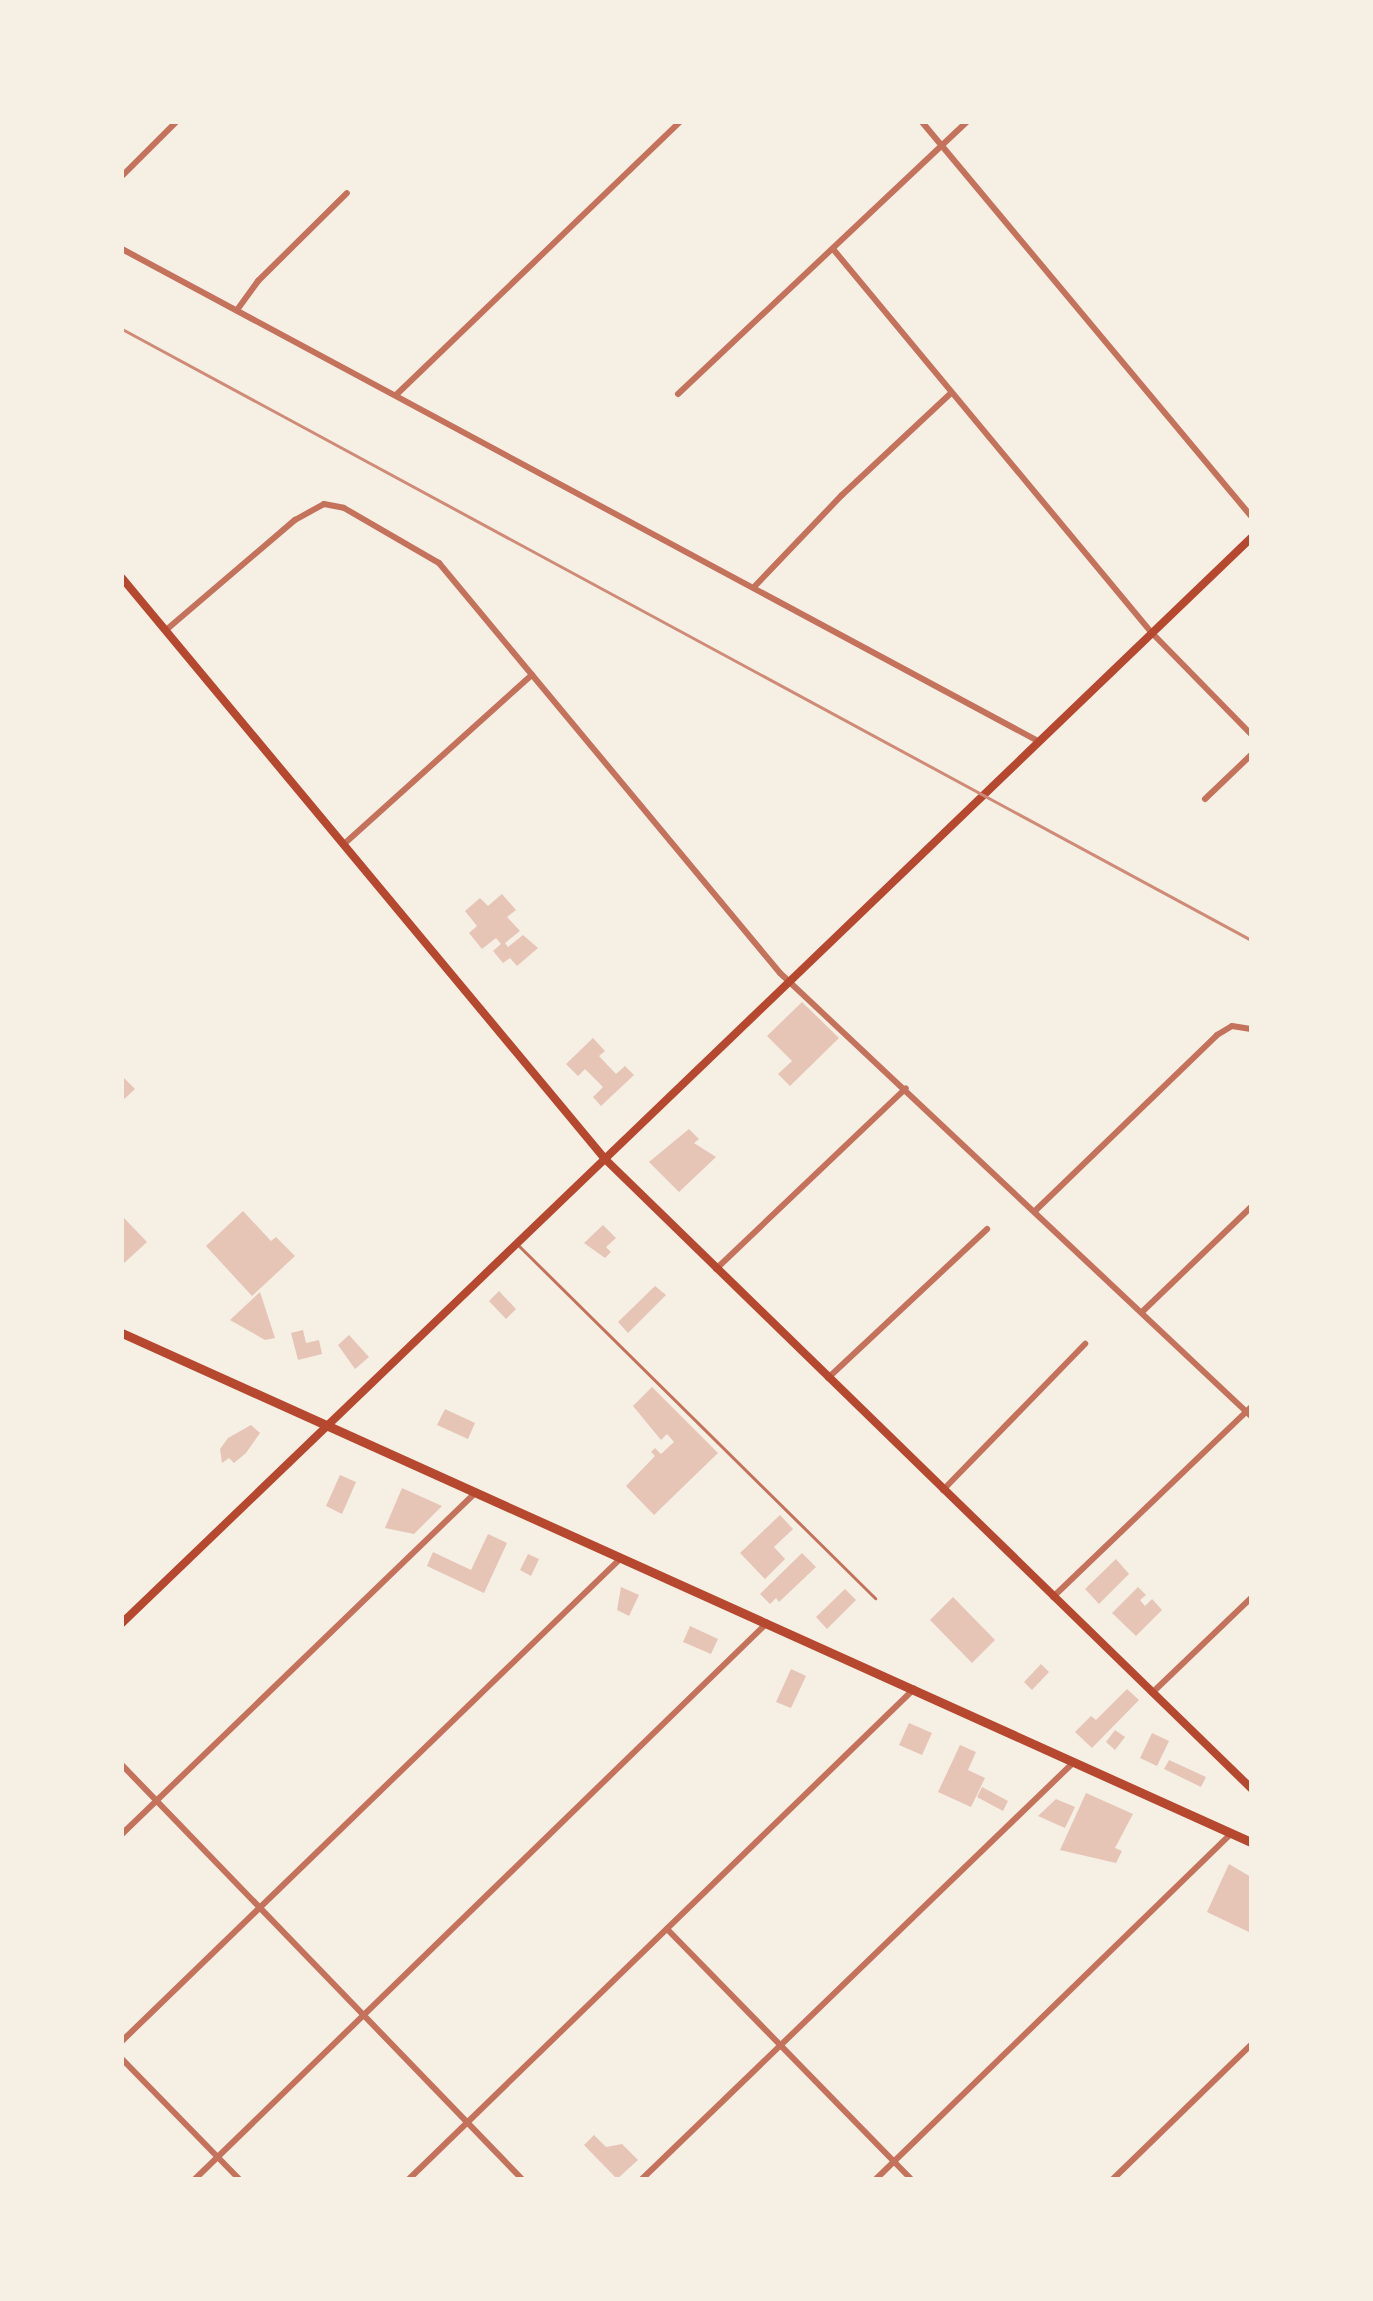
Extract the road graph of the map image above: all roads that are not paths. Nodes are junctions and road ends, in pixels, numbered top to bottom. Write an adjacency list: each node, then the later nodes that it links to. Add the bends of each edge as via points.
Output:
1 (176, 122): 6 (street)
2 (680, 122): 13 (street)
3 (922, 122): 5 (street)
4 (967, 122): 5 (street)
5 (942, 146): 9 (street); 14 (street)
6 (122, 176)
7 (347, 193): 10 (street, via 258,281)
8 (122, 249): 10 (street)
9 (833, 249): 11 (street); 12 (street)
10 (237, 310): 13 (street)
11 (951, 393): 17 (street); 19 (street)
12 (678, 394)
13 (396, 395): 17 (street)
14 (1251, 516)
15 (1251, 538): 19 (main road)
16 (122, 578): 18 (main road)
17 (754, 587): 22 (street)
18 (166, 630): 20 (street, via 295,520 324,504 344,508 443,567); 25 (main road)
19 (1152, 633): 21 (street); 22 (main road)
20 (532, 675): 25 (street); 26 (street, via 746,935)
21 (1251, 734)
22 (1038, 741): 26 (main road)
23 (1251, 755): 24 (street)
24 (1205, 799)
25 (344, 844): 29 (main road)
26 (792, 979): 28 (street); 29 (main road)
27 (1251, 1029): 31 (street, via 1238,1025 1217,1035)
28 (906, 1088): 31 (street); 34 (street)
29 (605, 1159): 33 (main road); 34 (main road)
30 (1251, 1207): 35 (street)
31 (1036, 1210): 35 (street)
32 (987, 1229): 38 (street)
33 (516, 1243): 40 (main road); 45 (lane)
34 (716, 1269): 38 (main road)
35 (1143, 1311): 39 (street)
36 (122, 1333): 40 (main road)
37 (1085, 1344): 41 (street)
38 (828, 1378): 41 (main road)
39 (1249, 1412): 44 (street)
40 (325, 1425): 42 (main road); 47 (main road)
41 (943, 1490): 44 (main road)
42 (476, 1492): 43 (main road); 54 (street)
43 (621, 1558): 48 (main road); 58 (street)
44 (1053, 1597): 50 (main road)
45 (875, 1598)
46 (1251, 1598): 50 (street)
47 (122, 1623)
48 (767, 1623): 49 (main road); 60 (street)
49 (914, 1689): 51 (main road); 59 (street)
50 (1152, 1693): 53 (main road)
51 (1075, 1762): 55 (main road); 63 (street)
52 (122, 1765): 54 (street)
53 (1251, 1788)
54 (156, 1801): 56 (street); 58 (street)
55 (1232, 1833): 57 (main road); 67 (street)
56 (122, 1834)
57 (1251, 1842)
58 (261, 1909): 60 (street); 61 (street)
59 (667, 1929): 63 (street); 65 (street)
60 (365, 2016): 65 (street); 66 (street)
61 (122, 2041)
62 (1251, 2045): 75 (street)
63 (781, 2046): 67 (street); 72 (street)
64 (122, 2059): 66 (street)
65 (467, 2122): 70 (street); 71 (street)
66 (217, 2157): 68 (street); 69 (street)
67 (894, 2162): 73 (street); 74 (street)
68 (195, 2179)
69 (239, 2179)
70 (409, 2179)
71 (522, 2179)
72 (642, 2179)
73 (876, 2179)
74 (911, 2179)
75 (1113, 2179)

